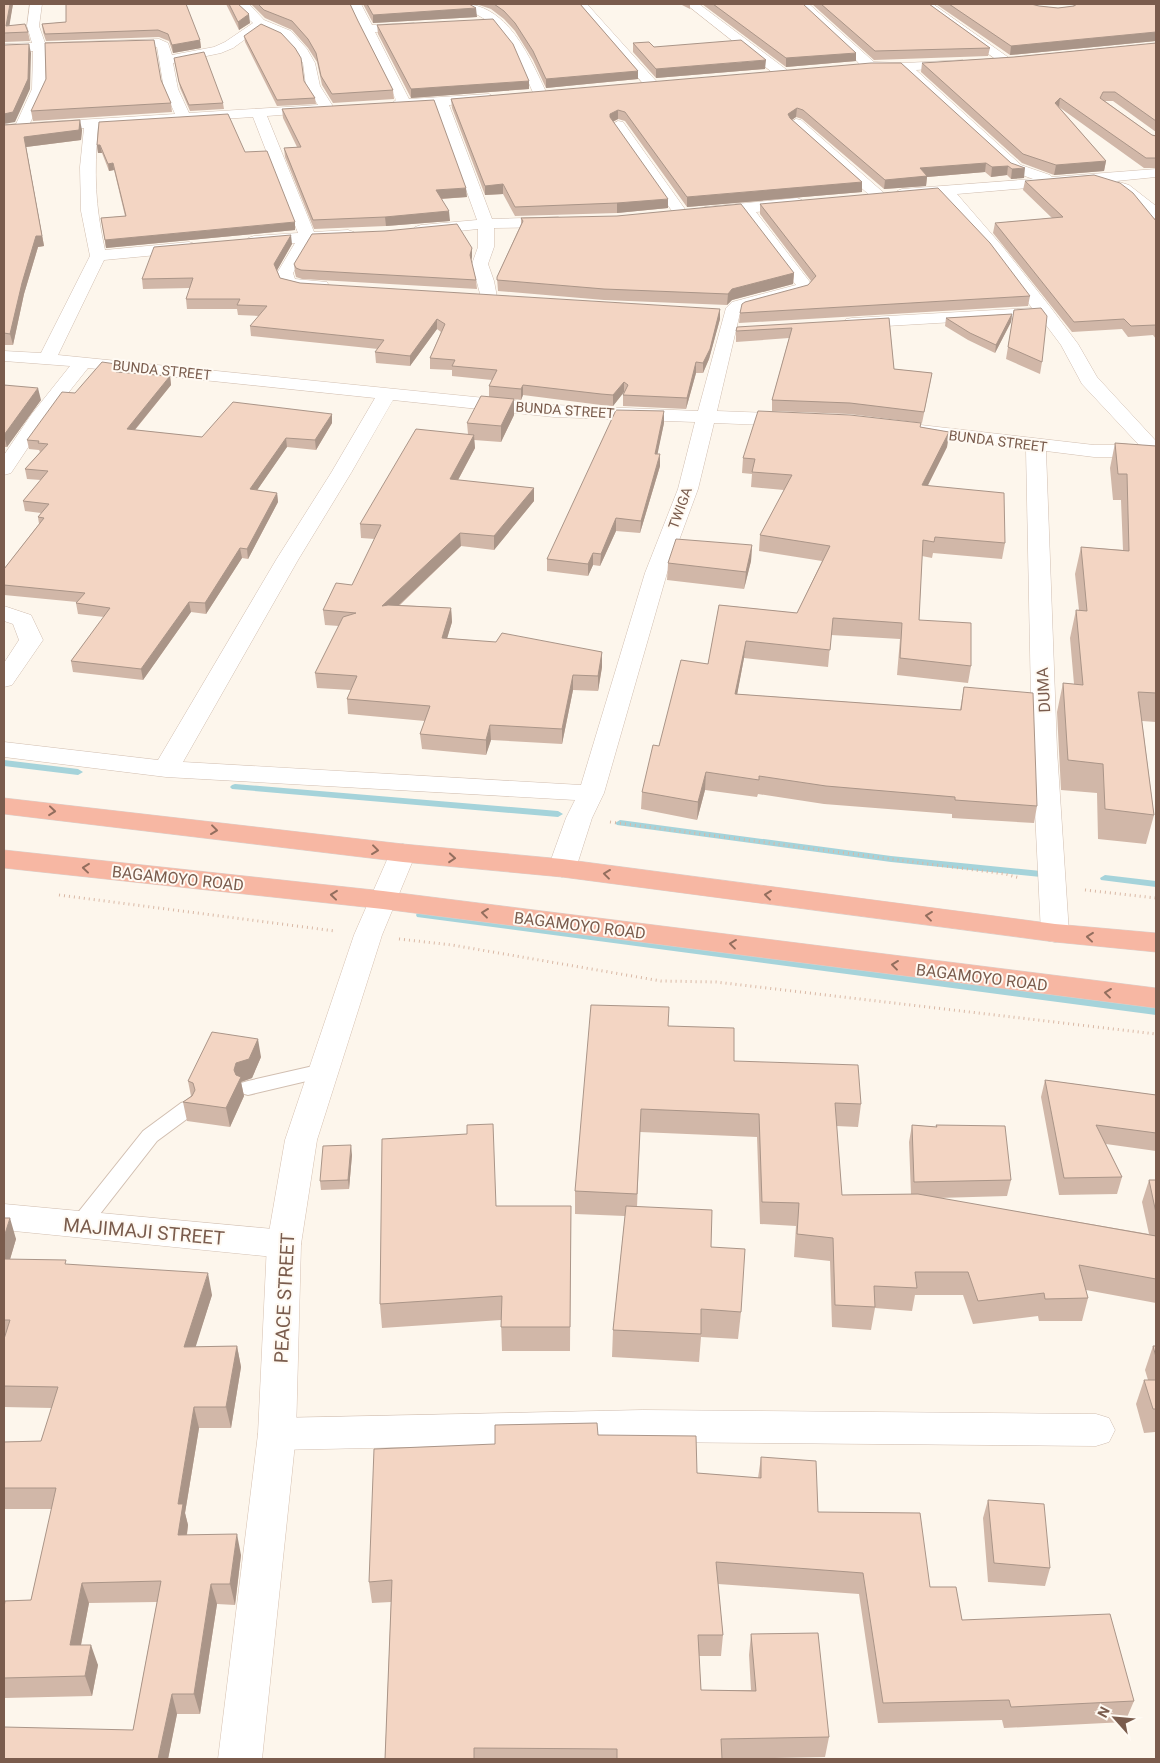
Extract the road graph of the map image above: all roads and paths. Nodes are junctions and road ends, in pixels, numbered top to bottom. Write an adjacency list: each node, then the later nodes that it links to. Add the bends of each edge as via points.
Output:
1 (36, 4): 14 (street, via 33,26)
2 (243, 4): 10 (street)
3 (354, 4): 13 (street)
4 (465, 4): 9 (street)
5 (580, 4): 23 (street, via 656,84)
6 (692, 4): 22 (street, via 787,73)
7 (802, 4): 19 (street)
8 (926, 4): 17 (street, via 1011,60)
9 (497, 21): 11 (street); 24 (street, via 521,51)
10 (260, 23): 16 (street, via 217,50); 29 (street, via 287,34 303,52 309,63 312,86 332,108)
11 (473, 23)
12 (425, 26): 13 (street)
13 (366, 29): 27 (street)
14 (39, 46): 15 (street); 16 (street, via 159,42 164,46); 34 (street, via 39,89)
15 (4, 48)
16 (166, 60): 30 (street, via 171,89)
17 (988, 61)
18 (970, 62): 20 (street)
19 (870, 66): 20 (street); 21 (street)
20 (905, 67): 37 (street, via 1016,168 1050,179)
21 (850, 68)
22 (763, 75)
23 (633, 86)
24 (540, 94)
25 (501, 97): 26 (street)
26 (441, 102): 27 (street); 47 (street)
27 (405, 104): 28 (street)
28 (385, 105)
29 (259, 114): 30 (street); 50 (street)
30 (183, 116): 32 (street)
31 (796, 123): 39 (street)
32 (91, 124): 34 (street); 53 (street, via 87,167 89,211)
33 (618, 125): 44 (street)
34 (21, 128): 35 (street)
35 (4, 129)
36 (1156, 173): 37 (street)
37 (1082, 180): 38 (street); 43 (street, via 1106,182 1124,188)
38 (946, 190): 39 (street); 58 (street)
39 (879, 196): 40 (street)
40 (860, 198)
41 (812, 202): 42 (street)
42 (744, 208): 44 (street); 64 (street, TWIGA, via 805,286 738,306 730,321)
43 (1156, 214)
44 (682, 215): 45 (street)
45 (664, 216)
46 (570, 222): 47 (street)
47 (486, 224): 48 (street); 56 (street, via 486,247 480,264)
48 (404, 232)
49 (366, 234): 50 (street)
50 (307, 236): 51 (street); 54 (street, via 285,273 288,282 301,286)
51 (237, 243)
52 (208, 246): 53 (street)
53 (98, 256): 61 (street)
54 (337, 287)
55 (469, 295): 56 (street)
56 (488, 297): 57 (street)
57 (507, 298)
58 (1045, 312): 59 (street); 68 (street, via 1069,344 1089,380)
59 (834, 324)
60 (4, 356): 61 (street, BUNDA STREET)
61 (47, 359): 62 (street, BUNDA STREET)
62 (83, 362): 63 (street, BUNDA STREET); 69 (street)
63 (387, 393): 64 (street, BUNDA STREET, via 554,411); 73 (street)
64 (706, 416): 65 (street, BUNDA STREET); 74 (street, TWIGA, via 688,489 656,572)
65 (811, 420)
66 (898, 428): 67 (street, BUNDA STREET)
67 (1036, 446): 68 (street, BUNDA STREET, via 1094,451); 81 (street, DUMA, via 1041,654)
68 (1156, 451)
69 (4, 469)
70 (4, 613): 71 (street, via 23,620 31,640)
71 (4, 680)
72 (4, 750): 73 (street)
73 (166, 769): 74 (street)
74 (591, 793): 78 (street, TWIGA)
75 (4, 806): 76 (highway, one-way to 76)
76 (403, 853): 78 (highway, one-way to 78); 80 (street, PEACE STREET)
77 (4, 859): 80 (highway, BAGAMOYO ROAD, one-way to 77)
78 (562, 868): 81 (highway, one-way to 78)
79 (53, 894): 82 (path)
80 (383, 900): 82 (street, PEACE STREET); 84 (highway, BAGAMOYO ROAD, one-way to 80)
81 (1055, 933): 83 (highway, one-way to 81)
82 (368, 935): 85 (path, via 452,945 661,982 716,982); 86 (street, PEACE STREET)
83 (1156, 943)
84 (1156, 998)
85 (1156, 1034)
86 (322, 1071): 87 (lane); 91 (street, PEACE STREET, via 301,1140)
87 (248, 1088)
88 (188, 1108): 90 (lane, via 150,1136)
89 (4, 1217): 90 (street, MAJIMAJI STREET)
90 (80, 1226): 91 (street, MAJIMAJI STREET)
91 (284, 1244): 93 (street, PEACE STREET)
92 (1096, 1430): 93 (street, via 643,1426)
93 (277, 1434): 94 (street, PEACE STREET)
94 (240, 1759)

